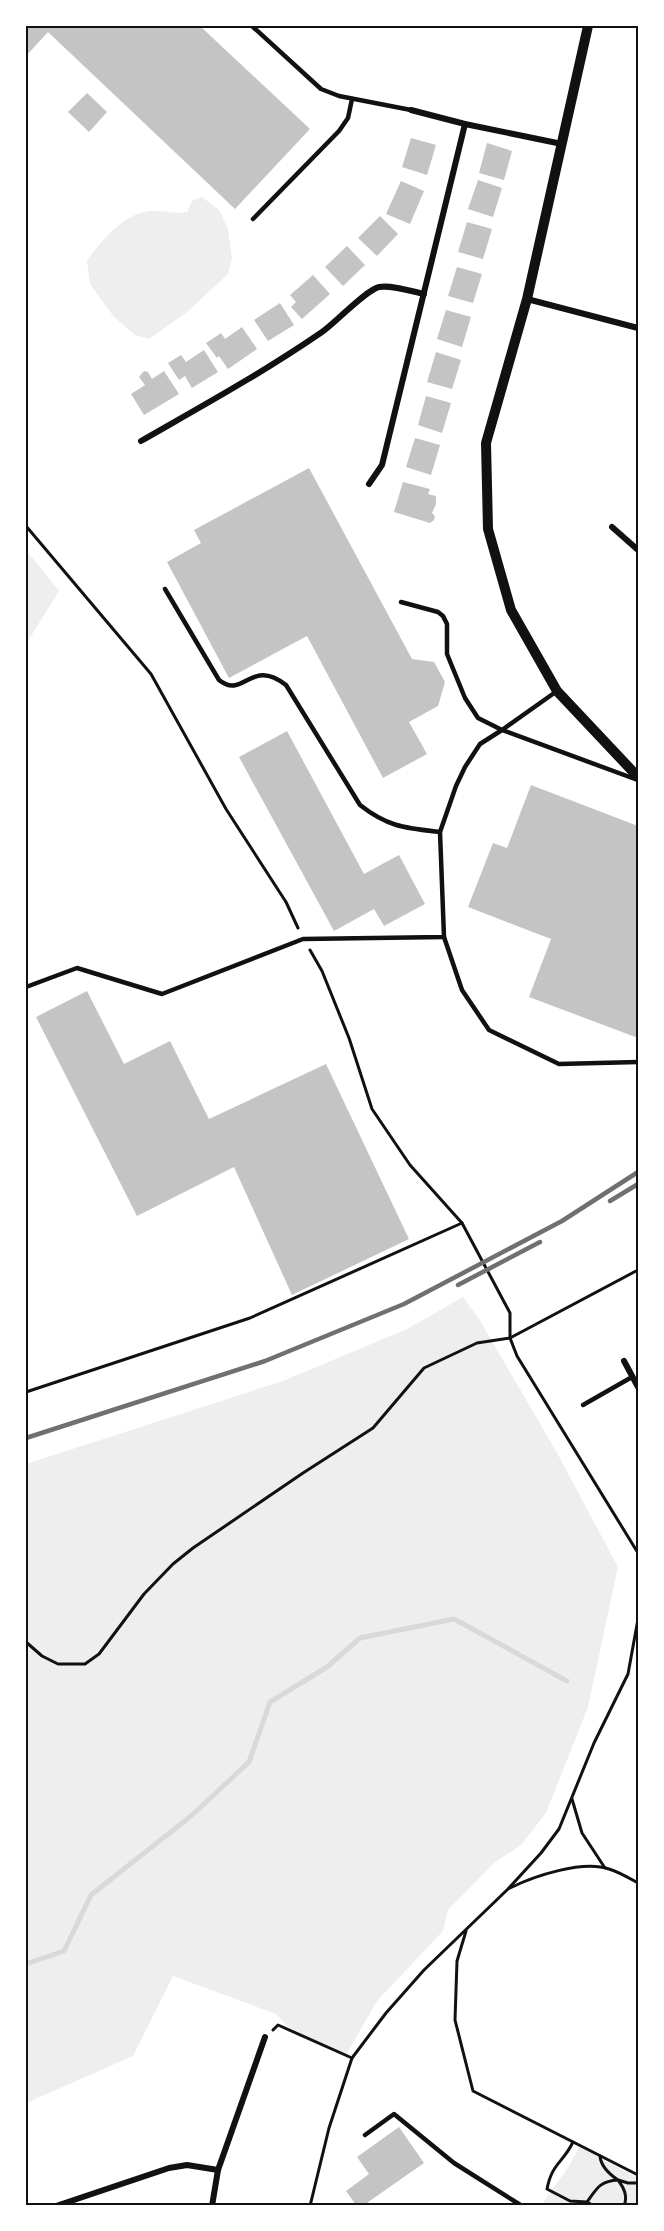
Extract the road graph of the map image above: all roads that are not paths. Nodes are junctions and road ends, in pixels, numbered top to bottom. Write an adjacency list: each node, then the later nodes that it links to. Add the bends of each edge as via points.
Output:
1 (252, 26): 3 (lane, via 321,89)
2 (588, 26): 6 (street)
3 (352, 99): 4 (lane); 7 (lane, via 348,117 339,131)
4 (411, 110): 5 (street)
5 (465, 124): 6 (street); 8 (street)
6 (562, 144): 9 (street)
7 (254, 219)
8 (424, 294): 11 (street, via 377,287 336,322 274,365); 12 (street, via 382,465)
9 (527, 299): 10 (street); 17 (street, via 486,443 488,528 511,610)
10 (639, 328)
11 (141, 441)
12 (369, 484)
13 (612, 527): 14 (street)
14 (639, 550)
15 (165, 589): 20 (lane, via 219,681 234,686 262,674 275,676 286,685 360,805 394,826)
16 (401, 602): 18 (lane, via 443,616 447,624 447,654 465,698 478,718)
17 (557, 691): 18 (lane); 19 (street)
18 (502, 730): 19 (lane); 20 (lane, via 480,744 465,766)
19 (639, 778)
20 (440, 832): 21 (lane)
21 (444, 937): 22 (lane, via 303,939 162,994 77,968); 23 (lane, via 462,990 489,1030 559,1064)
22 (26, 987)
23 (639, 1062)
24 (624, 1361): 25 (street)
25 (632, 1377): 26 (street); 27 (lane)
26 (639, 1387)
27 (583, 1405)
28 (265, 2037): 30 (street)
29 (365, 2135): 33 (lane, via 394,2114 454,2163)
30 (218, 2170): 31 (street, via 187,2165 169,2168); 32 (street)
31 (56, 2205)
32 (212, 2205)
33 (522, 2205)

